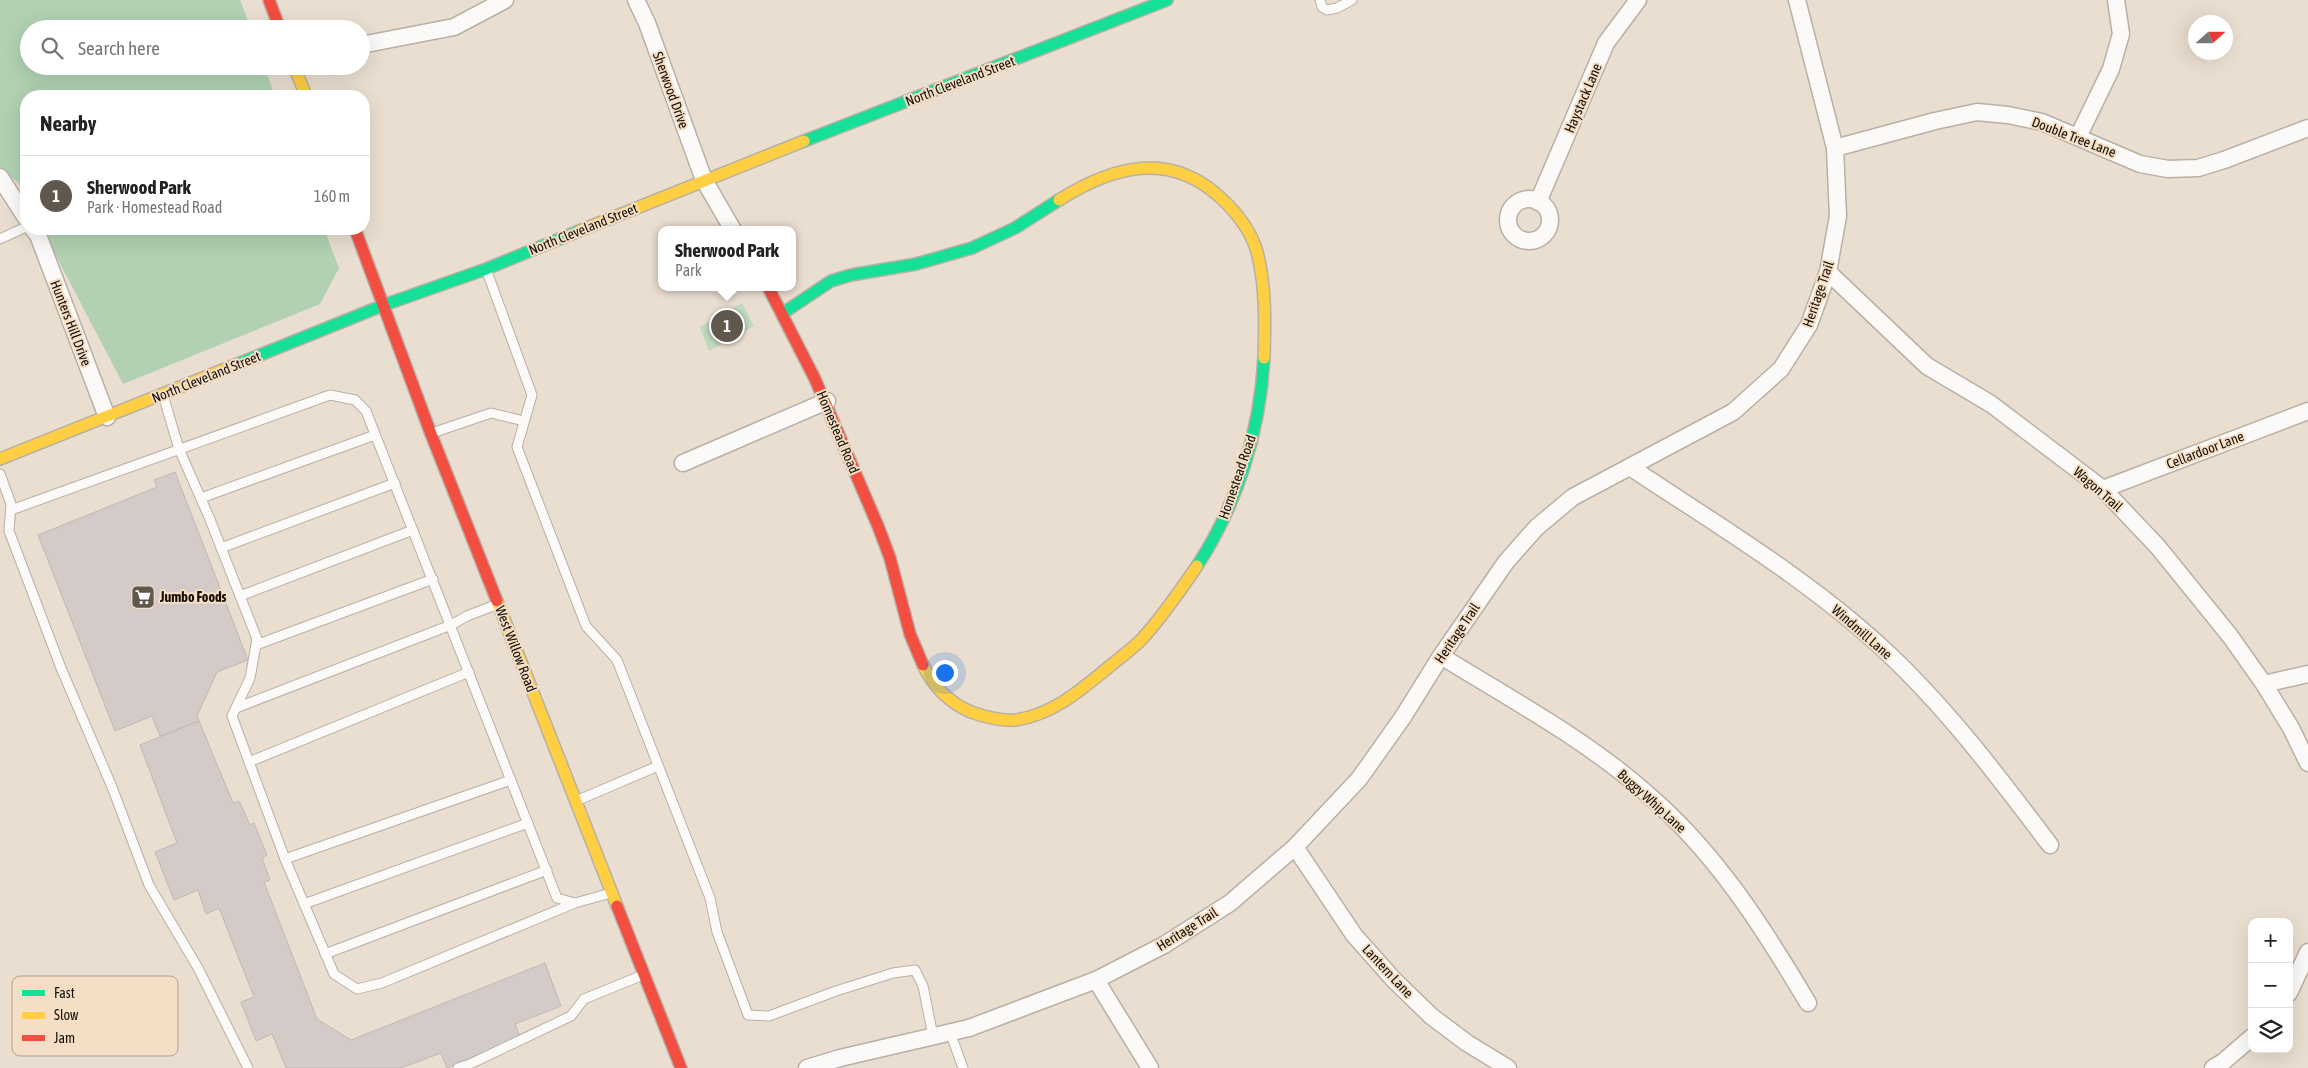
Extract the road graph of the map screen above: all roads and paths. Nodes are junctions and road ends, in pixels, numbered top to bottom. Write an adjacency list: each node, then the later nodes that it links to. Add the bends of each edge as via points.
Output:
1 (269, 0): 10 (street)
2 (505, 0): 11 (street, via 454,27)
3 (636, 0): 18 (street, Sherwood Drive)
4 (1167, 0): 18 (street, North Cleveland Street)
5 (1320, 0): 6 (lane, via 1327,10)
6 (1352, 0)
7 (1638, 0): 19 (street, Haystack Lane, via 1606,43)
8 (1797, 0): 16 (street, Heritage Trail)
9 (2116, 0): 15 (street, via 2121,34 2111,69)
10 (277, 20)
11 (370, 43)
12 (298, 75): 13 (street)
13 (304, 90)
14 (2308, 128): 15 (street, Double Tree Lane, via 2198,168 2168,169 2140,164)
15 (2078, 137): 16 (street, Double Tree Lane, via 2042,122 1977,112)
16 (1835, 148): 27 (street, Heritage Trail, via 1838,216)
17 (0, 177): 20 (street)
18 (704, 180): 21 (street); 26 (street, North Cleveland Street)
19 (1538, 202)
20 (20, 209)
21 (731, 226)
22 (20, 230): 25 (lane)
23 (38, 235): 34 (street, Hunters Hill Drive)
24 (357, 235): 29 (street, West Willow Road)
25 (0, 239)
26 (486, 269): 29 (street, North Cleveland Street); 35 (lane, via 532,395)
27 (1828, 272): 41 (street, Heritage Trail, via 1809,325 1781,369 1733,412); 44 (street, Wagon Trail, via 1928,366 1991,404)
28 (770, 291): 30 (street, Homestead Road)
29 (384, 305): 31 (street, North Cleveland Street); 36 (street, West Willow Road)
30 (783, 313): 32 (street, Homestead Road); 32 (street, Homestead Road, via 840,277 914,265 997,237 1084,185 1131,169 1178,170 1216,193 1236,211 1249,230 1262,273 1266,347 1254,426 1232,501 1196,570 1141,640 1081,690 1035,716 992,720 970,712 950,701 924,667 915,649 890,559)
31 (164, 395): 34 (street, North Cleveland Street); 38 (lane)
32 (827, 401): 40 (street)
33 (2308, 411): 44 (street, Cellardoor Lane)
34 (107, 417): 39 (street, North Cleveland Street)
35 (524, 421): 36 (lane, via 491,413); 61 (lane, via 517,447 586,626 617,660)
36 (431, 434): 51 (street, West Willow Road)
37 (375, 435): 38 (lane, via 366,411 356,400 330,395); 43 (lane); 45 (lane)
38 (180, 449): 45 (lane); 46 (lane)
39 (0, 459)
40 (683, 462)
41 (1630, 467): 54 (street, Heritage Trail, via 1573,497 1537,526 1506,562); 65 (street, Windmill Lane, via 1788,573 1836,608 1894,659 1990,766)
42 (0, 474): 46 (lane)
43 (395, 484): 47 (lane); 48 (lane)
44 (2102, 489): 57 (street, Wagon Trail, via 2198,594)
45 (201, 498): 48 (lane)
46 (11, 510): 81 (lane, via 9,531 149,885 198,968)
47 (413, 530): 49 (lane); 50 (lane)
48 (221, 548): 50 (lane)
49 (433, 579): 52 (lane); 53 (lane)
50 (240, 596): 53 (lane, via 257,638)
51 (499, 604): 52 (lane); 63 (street, West Willow Road)
52 (451, 625): 55 (lane); 58 (lane)
53 (256, 645): 58 (lane, via 250,678)
54 (1441, 656): 66 (street, Heritage Trail, via 1359,779); 77 (street, Buggy Whip Lane, via 1603,757 1646,792 1691,837 1748,907)
55 (470, 672): 59 (lane); 62 (lane)
56 (2308, 674): 57 (street)
57 (2264, 684): 60 (street, Wagon Trail, via 2292,728)
58 (236, 708): 59 (lane, via 232,716)
59 (249, 762): 67 (lane)
60 (2308, 763)
61 (658, 766): 63 (lane); 79 (lane, via 710,898 717,932 748,1015 769,1016 845,988 893,973 916,970 923,986)
62 (511, 780): 64 (lane); 67 (lane)
63 (576, 801): 69 (street, West Willow Road)
64 (528, 823): 68 (lane); 71 (lane)
65 (2050, 845)
66 (1295, 847): 75 (street, Heritage Trail, via 1230,903 1164,945); 87 (street, Lantern Lane, via 1354,935 1394,980 1431,1016)
67 (284, 859): 71 (lane)
68 (547, 870): 70 (lane, via 557,898); 73 (lane)
69 (612, 892): 70 (lane); 74 (street, West Willow Road)
70 (575, 903): 73 (lane, via 382,983 357,989 334,974)
71 (304, 904): 73 (lane)
72 (2308, 952): 76 (street)
73 (325, 954)
74 (645, 974): 82 (lane, via 584,999 571,1016); 83 (street, West Willow Road)
75 (1096, 980): 78 (street, Heritage Trail, via 969,1028); 86 (street)
76 (2293, 984)
77 (1808, 1003)
78 (950, 1032): 79 (street, Heritage Trail); 85 (lane)
79 (933, 1036): 84 (street, Heritage Trail)
80 (2248, 1040): 88 (street)
81 (248, 1068)
82 (458, 1068)
83 (682, 1068)
84 (808, 1068)
85 (963, 1068)
86 (1150, 1068)
87 (1508, 1068)
88 (2213, 1068)

